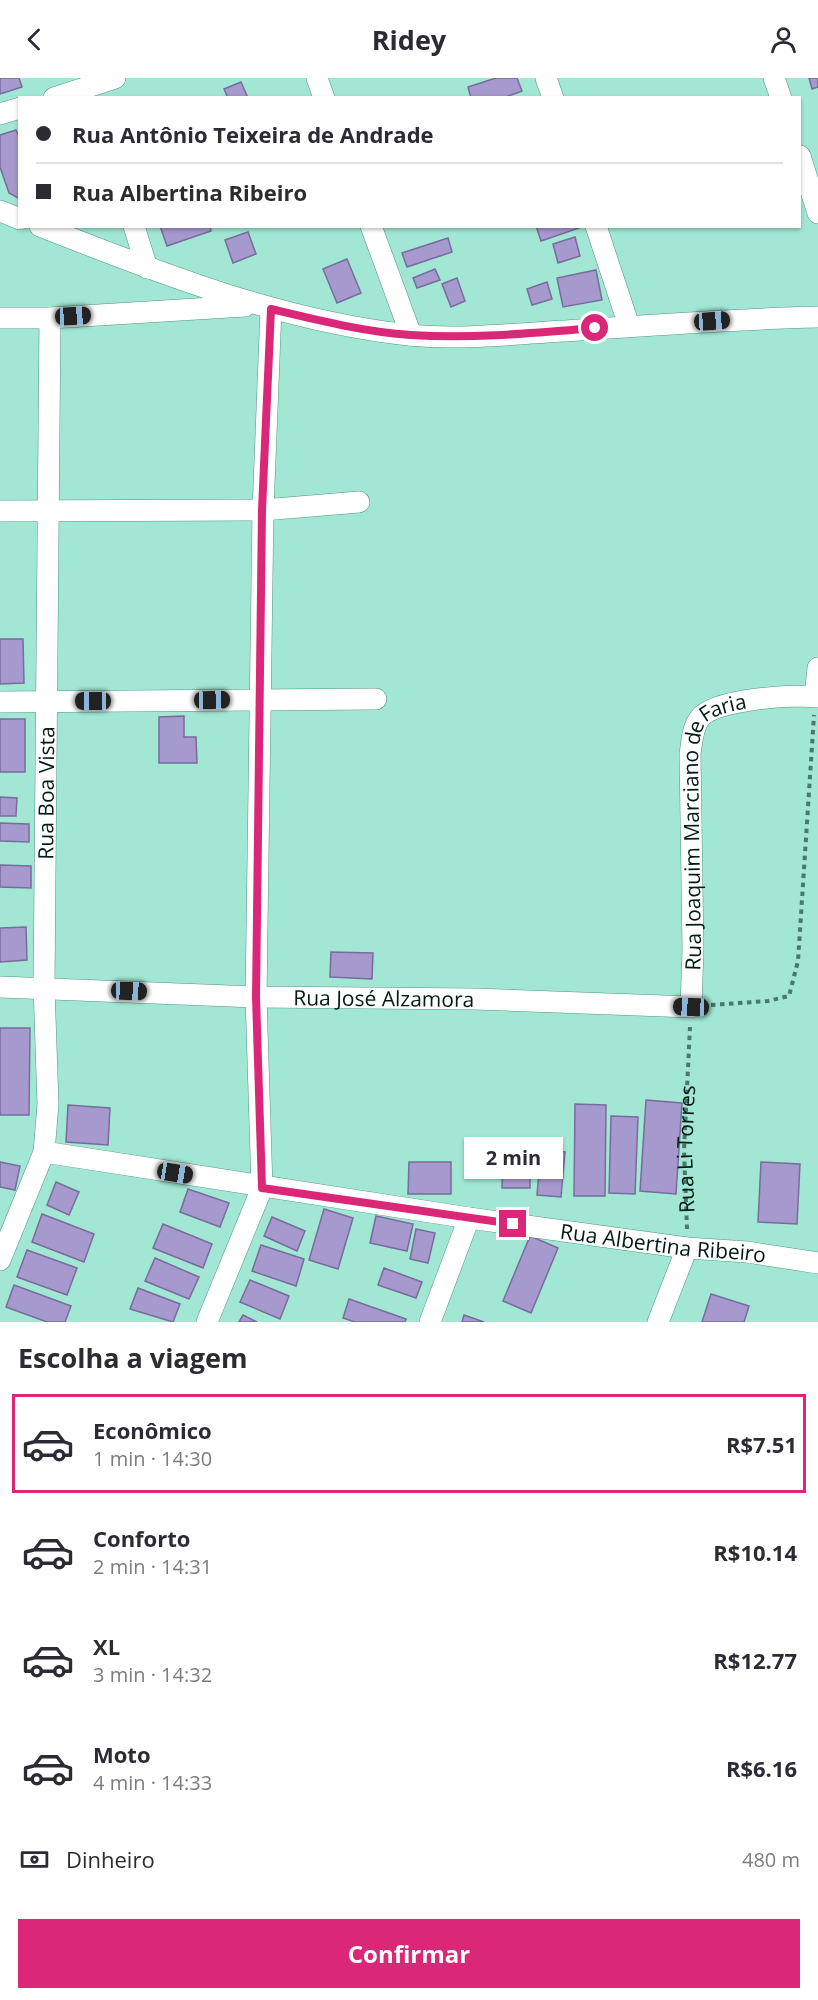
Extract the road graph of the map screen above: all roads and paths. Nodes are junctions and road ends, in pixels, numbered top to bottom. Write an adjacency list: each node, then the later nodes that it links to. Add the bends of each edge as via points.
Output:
1 (115, 78): 5 (street)
2 (317, 78): 7 (street)
3 (546, 78): 8 (street)
4 (774, 78): 9 (street)
5 (90, 87): 6 (street)
6 (61, 96)
7 (323, 96)
8 (552, 96)
9 (780, 96)
10 (18, 109): 11 (street)
11 (0, 114)
12 (801, 159): 14 (street)
13 (0, 211): 15 (street)
14 (818, 213)
15 (18, 218)
16 (45, 228): 20 (street)
17 (135, 228): 20 (street)
18 (372, 228): 26 (street)
19 (597, 228): 25 (street)
20 (147, 268): 21 (street)
21 (265, 307): 24 (street); 26 (street, via 320,321); 29 (street)
22 (818, 317): 25 (street)
23 (0, 318): 24 (street)
24 (50, 318): 28 (street, Rua Boa Vista)
25 (629, 326): 26 (street)
26 (411, 335)
27 (359, 502): 29 (street)
28 (47, 510): 29 (street); 30 (street); 36 (street, Rua Boa Vista)
29 (262, 510): 34 (street)
30 (0, 511)
31 (818, 668): 32 (street)
32 (816, 697): 40 (path, via 798,961 789,996); 40 (street, Rua Joaquim Marciano de Faria, via 738,701 714,707 701,717 693,732)
33 (376, 699): 34 (street)
34 (260, 700): 36 (street); 39 (street)
35 (0, 702): 36 (street)
36 (45, 702): 38 (street, Rua Boa Vista)
37 (0, 987): 38 (street, Rua José Alzamora)
38 (44, 987): 39 (street, Rua José Alzamora); 41 (street, Rua Boa Vista, via 48,1104)
39 (256, 997): 40 (street, Rua José Alzamora, via 475,999); 42 (street)
40 (691, 1007): 44 (path, Rua Li Torres, via 684,1150)
41 (44, 1152): 42 (street, Rua Albertina Ribeiro); 45 (street, Rua Boa Vista)
42 (262, 1188): 43 (street, Rua Albertina Ribeiro); 47 (street)
43 (469, 1218): 44 (street, Rua Albertina Ribeiro); 48 (street)
44 (687, 1248): 46 (street, Rua Albertina Ribeiro); 49 (street)
45 (0, 1260)
46 (818, 1263)
47 (207, 1322)
48 (430, 1322)
49 (658, 1322)

